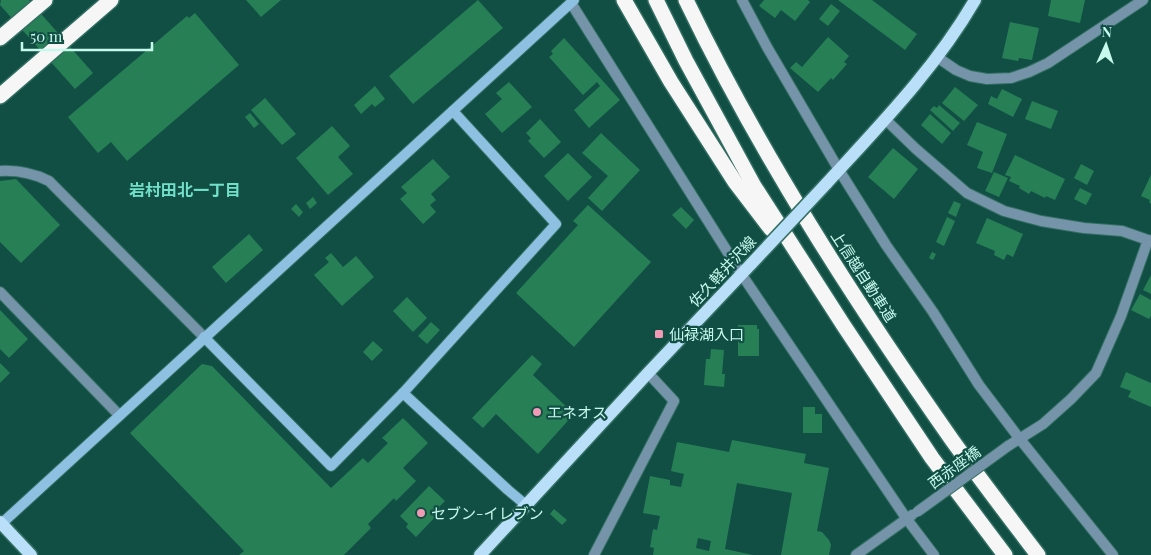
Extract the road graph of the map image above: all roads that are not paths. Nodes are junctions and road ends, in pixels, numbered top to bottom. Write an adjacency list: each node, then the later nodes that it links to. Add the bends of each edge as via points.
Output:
1 (45, 0): 10 (highway)
2 (111, 0): 12 (highway)
3 (624, 0): 20 (highway, via 671,82 735,182)
4 (656, 0): 20 (highway, via 754,186)
5 (686, 0): 35 (highway, 上信越自動車道, via 710,50 798,206 952,440)
6 (742, 0): 15 (street)
7 (975, 0): 11 (main road, 佐久軽井沢線)
8 (1143, 0): 11 (street, via 1048,63 1011,78 970,76)
9 (573, 1): 13 (street); 18 (street)
10 (0, 38)
11 (937, 57): 14 (main road, 佐久軽井沢線)
12 (0, 96)
13 (453, 111): 21 (street); 23 (street, via 556,224)
14 (886, 120): 15 (main road, 佐久軽井沢線); 17 (street, via 967,193 1004,211 1041,221 1122,231)
15 (839, 170): 18 (main road, 佐久軽井沢線, bridge); 25 (street, via 978,385)
16 (0, 171): 21 (street, via 15,170 49,181)
17 (1150, 241): 25 (street, 西赤座橋, via 1096,373 1043,424)
18 (742, 275): 22 (main road, 佐久軽井沢線); 27 (street)
19 (0, 292): 24 (street)
20 (844, 326): 34 (highway, via 932,458)
21 (204, 337): 23 (street, via 331,466); 24 (street)
22 (648, 373): 26 (main road, 佐久軽井沢線); 31 (street, via 674,402)
23 (403, 393): 26 (street)
24 (119, 415): 28 (street)
25 (1019, 438): 27 (street, 西赤座橋, bridge); 36 (street)
26 (526, 505): 30 (main road, 佐久軽井沢線)
27 (906, 518): 32 (street, 西赤座橋); 33 (street)
28 (0, 524): 29 (main road)
29 (31, 555)
30 (480, 555)
31 (594, 555)
32 (856, 555)
33 (934, 555)
34 (1005, 555)
35 (1038, 555)
36 (1113, 555)

